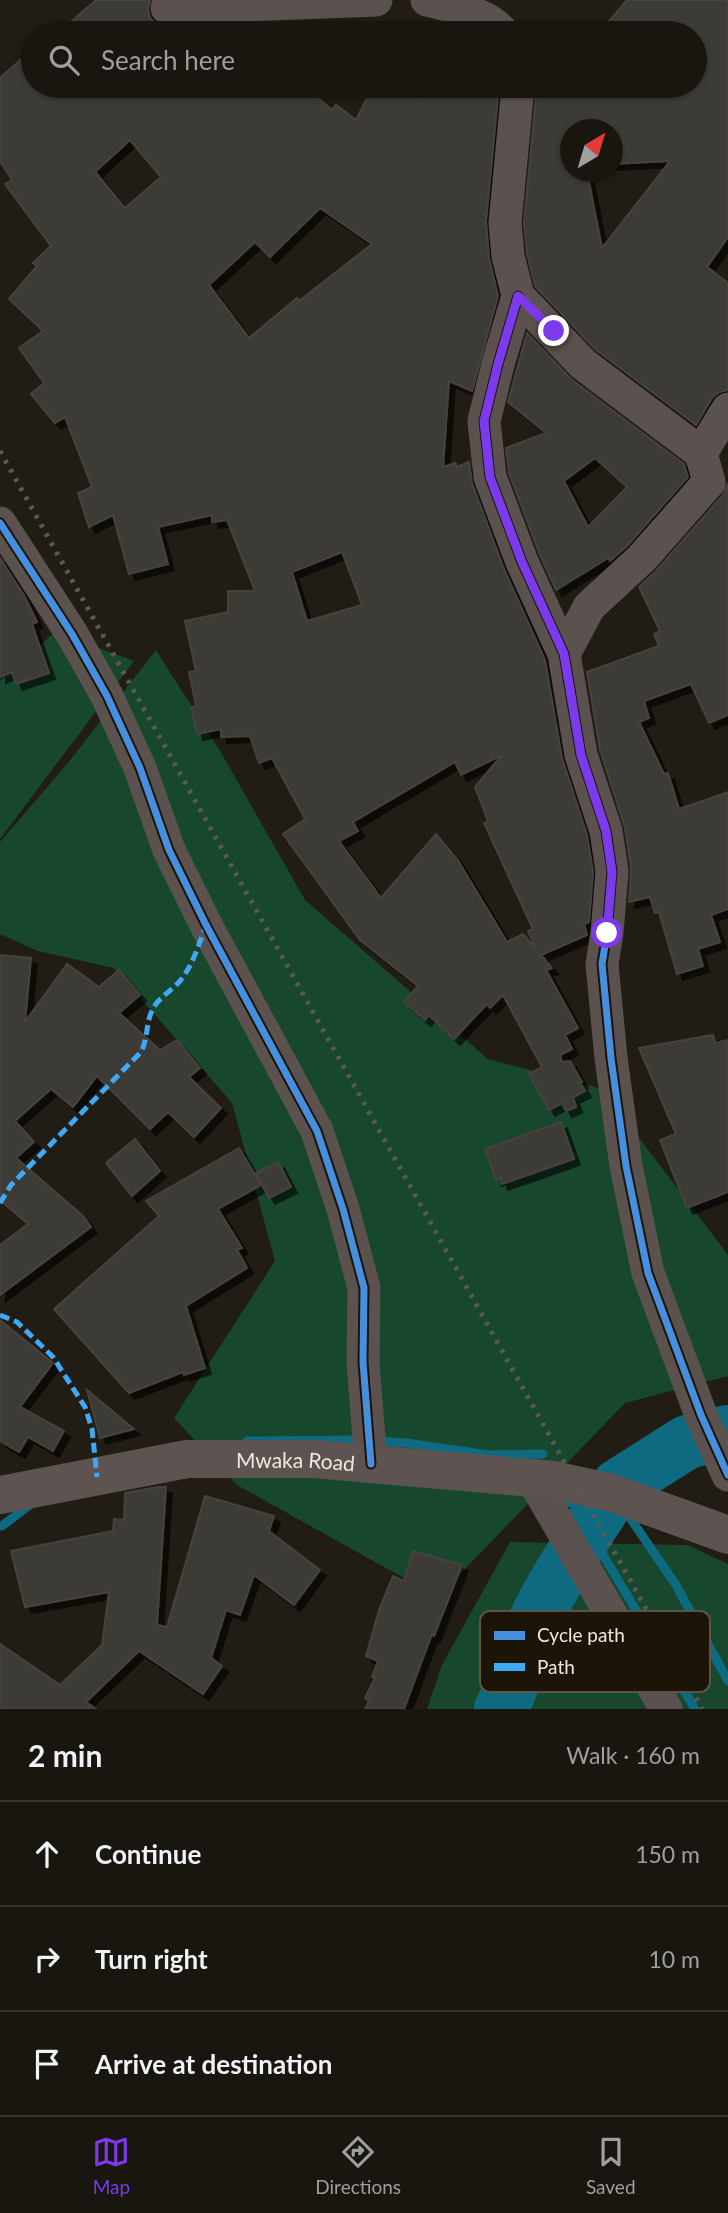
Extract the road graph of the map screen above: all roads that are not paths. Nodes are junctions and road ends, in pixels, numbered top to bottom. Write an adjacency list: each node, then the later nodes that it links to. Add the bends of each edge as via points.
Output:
1 (376, 0): 3 (street)
2 (427, 0): 4 (street)
3 (167, 8)
4 (490, 16)
5 (517, 98): 6 (street, via 505,223)
6 (518, 296): 8 (street, via 583,364); 10 (street, via 484,421 490,477)
7 (728, 409): 8 (street)
8 (712, 452): 10 (street, via 709,482 642,558 589,607)
9 (0, 523): 11 (street, via 107,696 206,925 317,1131 364,1288 363,1362)
10 (564, 654): 12 (street, via 581,755 606,831 612,872 602,964 626,1166 648,1273)
11 (371, 1464): 13 (street, Mwaka Road); 14 (street, Mwaka Road, via 187,1459)
12 (726, 1469)
13 (532, 1478): 15 (street, Mwaka Road, via 612,1493); 16 (street)
14 (8, 1490)
15 (728, 1535)
16 (609, 1611)
17 (656, 1692): 18 (street)
18 (666, 1709)

